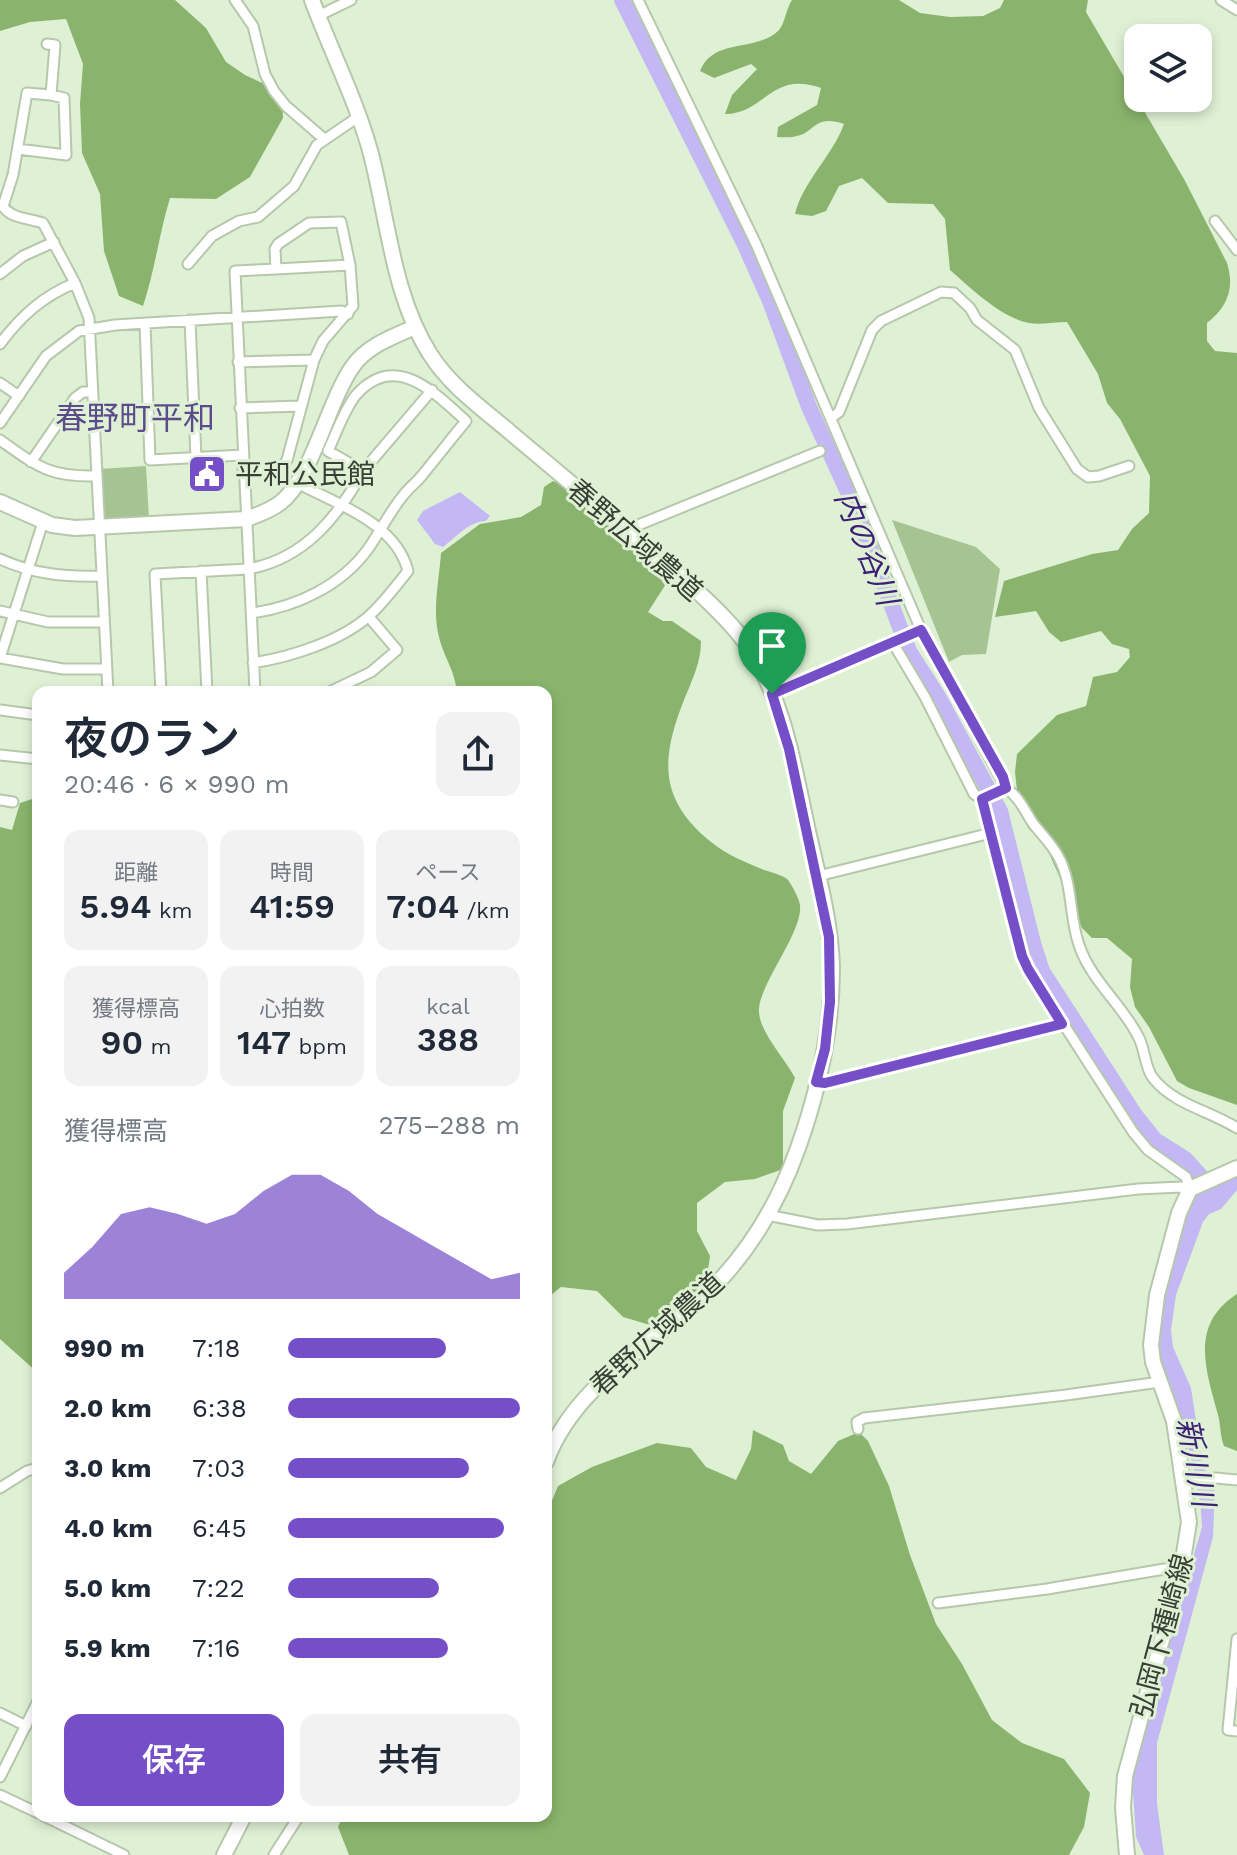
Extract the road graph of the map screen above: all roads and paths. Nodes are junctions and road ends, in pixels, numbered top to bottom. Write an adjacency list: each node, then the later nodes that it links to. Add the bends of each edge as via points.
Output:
1 (235, 0): 11 (street, via 253,26 274,91)
2 (312, 0): 7 (street, 春野広域農道)
3 (351, 0): 7 (street)
4 (638, 0): 37 (street, via 756,244)
5 (1221, 0): 6 (street)
6 (1237, 10)
7 (318, 16): 10 (street, 春野広域農道)
8 (47, 44): 9 (street, via 55,45)
9 (51, 95): 12 (street, via 27,93); 12 (street, via 64,98 66,155)
10 (358, 117): 11 (street); 27 (street, 春野広域農道)
11 (324, 139): 17 (street, via 294,186 258,217 212,236)
12 (18, 149): 13 (street)
13 (1, 206): 15 (street, via 15,216 43,223)
14 (1215, 221): 16 (street)
15 (54, 242): 20 (street); 21 (street)
16 (1237, 250)
17 (188, 264)
18 (350, 265): 19 (street); 19 (street, via 341,222 309,223 278,244); 22 (street, via 355,301)
19 (276, 269): 23 (street, via 235,271)
20 (0, 274)
21 (75, 283): 26 (street); 28 (street, via 36,304)
22 (348, 314): 23 (street); 29 (street, via 323,341)
23 (236, 317): 24 (street); 30 (street)
24 (190, 320): 25 (street); 42 (street)
25 (145, 323): 26 (street); 42 (street, via 150,460)
26 (89, 327): 33 (street); 34 (street, via 46,356)
27 (415, 327): 48 (street, via 371,349 353,366); 55 (street, 春野広域農道, via 460,389)
28 (0, 344)
29 (314, 360): 30 (street); 35 (street)
30 (238, 362): 36 (street)
31 (0, 383): 34 (street)
32 (432, 390): 46 (street); 46 (street, via 396,374 376,379 355,396 328,451); 54 (street, via 466,421 403,494)
33 (92, 392): 43 (street, via 75,398); 47 (street)
34 (19, 396): 38 (street)
35 (301, 406): 36 (street); 45 (street, via 283,467)
36 (240, 408): 41 (street)
37 (831, 418): 44 (street, via 839,412 872,330 941,292 954,293 977,320 1015,350 1039,408 1077,469 1088,477); 66 (street)
38 (0, 423)
39 (0, 440): 43 (street)
40 (820, 451): 55 (street)
41 (242, 455): 42 (street); 45 (street)
42 (196, 458)
43 (31, 462): 47 (street, via 66,477)
44 (1129, 466)
45 (243, 469): 51 (street)
46 (363, 471): 50 (street)
47 (96, 476): 53 (street)
48 (297, 483): 50 (street); 51 (street, via 283,502)
49 (0, 502): 52 (street)
50 (341, 505): 54 (street); 57 (street, via 310,542)
51 (246, 519): 53 (street); 57 (street)
52 (43, 522): 53 (street); 58 (street)
53 (99, 526): 60 (street)
54 (382, 528): 62 (street, via 329,585 302,600); 64 (street, via 408,571)
55 (626, 530): 75 (street, 春野広域農道, via 745,642)
56 (0, 559): 58 (street)
57 (248, 569): 59 (street); 62 (street)
58 (28, 570): 60 (street); 63 (street)
59 (201, 571): 71 (street, via 155,574); 72 (street)
60 (100, 576): 65 (street)
61 (0, 611): 63 (street)
62 (252, 613): 68 (street)
63 (13, 615): 65 (street, via 48,622); 69 (street, via 0,658 63,669)
64 (369, 617): 68 (street, via 306,650); 74 (street, via 397,650 371,672)
65 (104, 622): 69 (street)
66 (918, 631): 67 (street); 80 (street)
67 (894, 642): 75 (street); 81 (street, via 974,794)
68 (253, 663): 73 (street)
69 (107, 669): 70 (street)
70 (108, 686)
71 (161, 686)
72 (207, 686)
73 (255, 686)
74 (342, 686)
75 (772, 694): 85 (street, 春野広域農道)
76 (0, 710): 77 (street)
77 (32, 714)
78 (0, 755): 79 (street)
79 (32, 758)
80 (1004, 788): 81 (street); 88 (street, via 1015,794 1058,856 1079,947 1138,1037 1151,1076 1172,1096)
81 (984, 798): 84 (street)
82 (0, 800): 83 (street)
83 (13, 802)
84 (991, 833): 85 (street); 86 (street, via 1022,956)
85 (818, 876): 87 (street, 春野広域農道, via 832,968 825,1049)
86 (1062, 1024): 87 (street); 90 (street, via 1133,1132)
87 (816, 1082): 91 (street, 春野広域農道, via 799,1145)
88 (1237, 1128)
89 (1237, 1168): 90 (street)
90 (1193, 1187): 91 (street, via 847,1224 818,1225); 92 (street, 弘岡下種崎線, via 1179,1213 1153,1321 1153,1362)
91 (767, 1215): 94 (street, 春野広域農道, via 723,1277 584,1400)
92 (1160, 1382): 93 (street, via 864,1418 857,1422); 97 (street, 弘岡下種崎線)
93 (858, 1429)
94 (552, 1450)
95 (32, 1471): 98 (street)
96 (1237, 1480): 97 (street)
97 (1187, 1481): 99 (street, 弘岡下種崎線, via 1189,1522)
98 (0, 1488)
99 (1182, 1566): 100 (street); 116 (street, 弘岡下種崎線, via 1125,1776)
100 (938, 1603)
101 (1237, 1639): 102 (street)
102 (1236, 1657): 106 (street, via 1228,1730)
103 (0, 1713): 105 (street)
104 (32, 1714): 105 (street)
105 (26, 1726): 107 (street)
106 (1237, 1731)
107 (0, 1777)
108 (0, 1795): 109 (street)
109 (32, 1810)
110 (56, 1822): 113 (street)
111 (241, 1822): 114 (street)
112 (295, 1822): 115 (street)
113 (124, 1855)
114 (224, 1855)
115 (274, 1855)
116 (1127, 1855)

